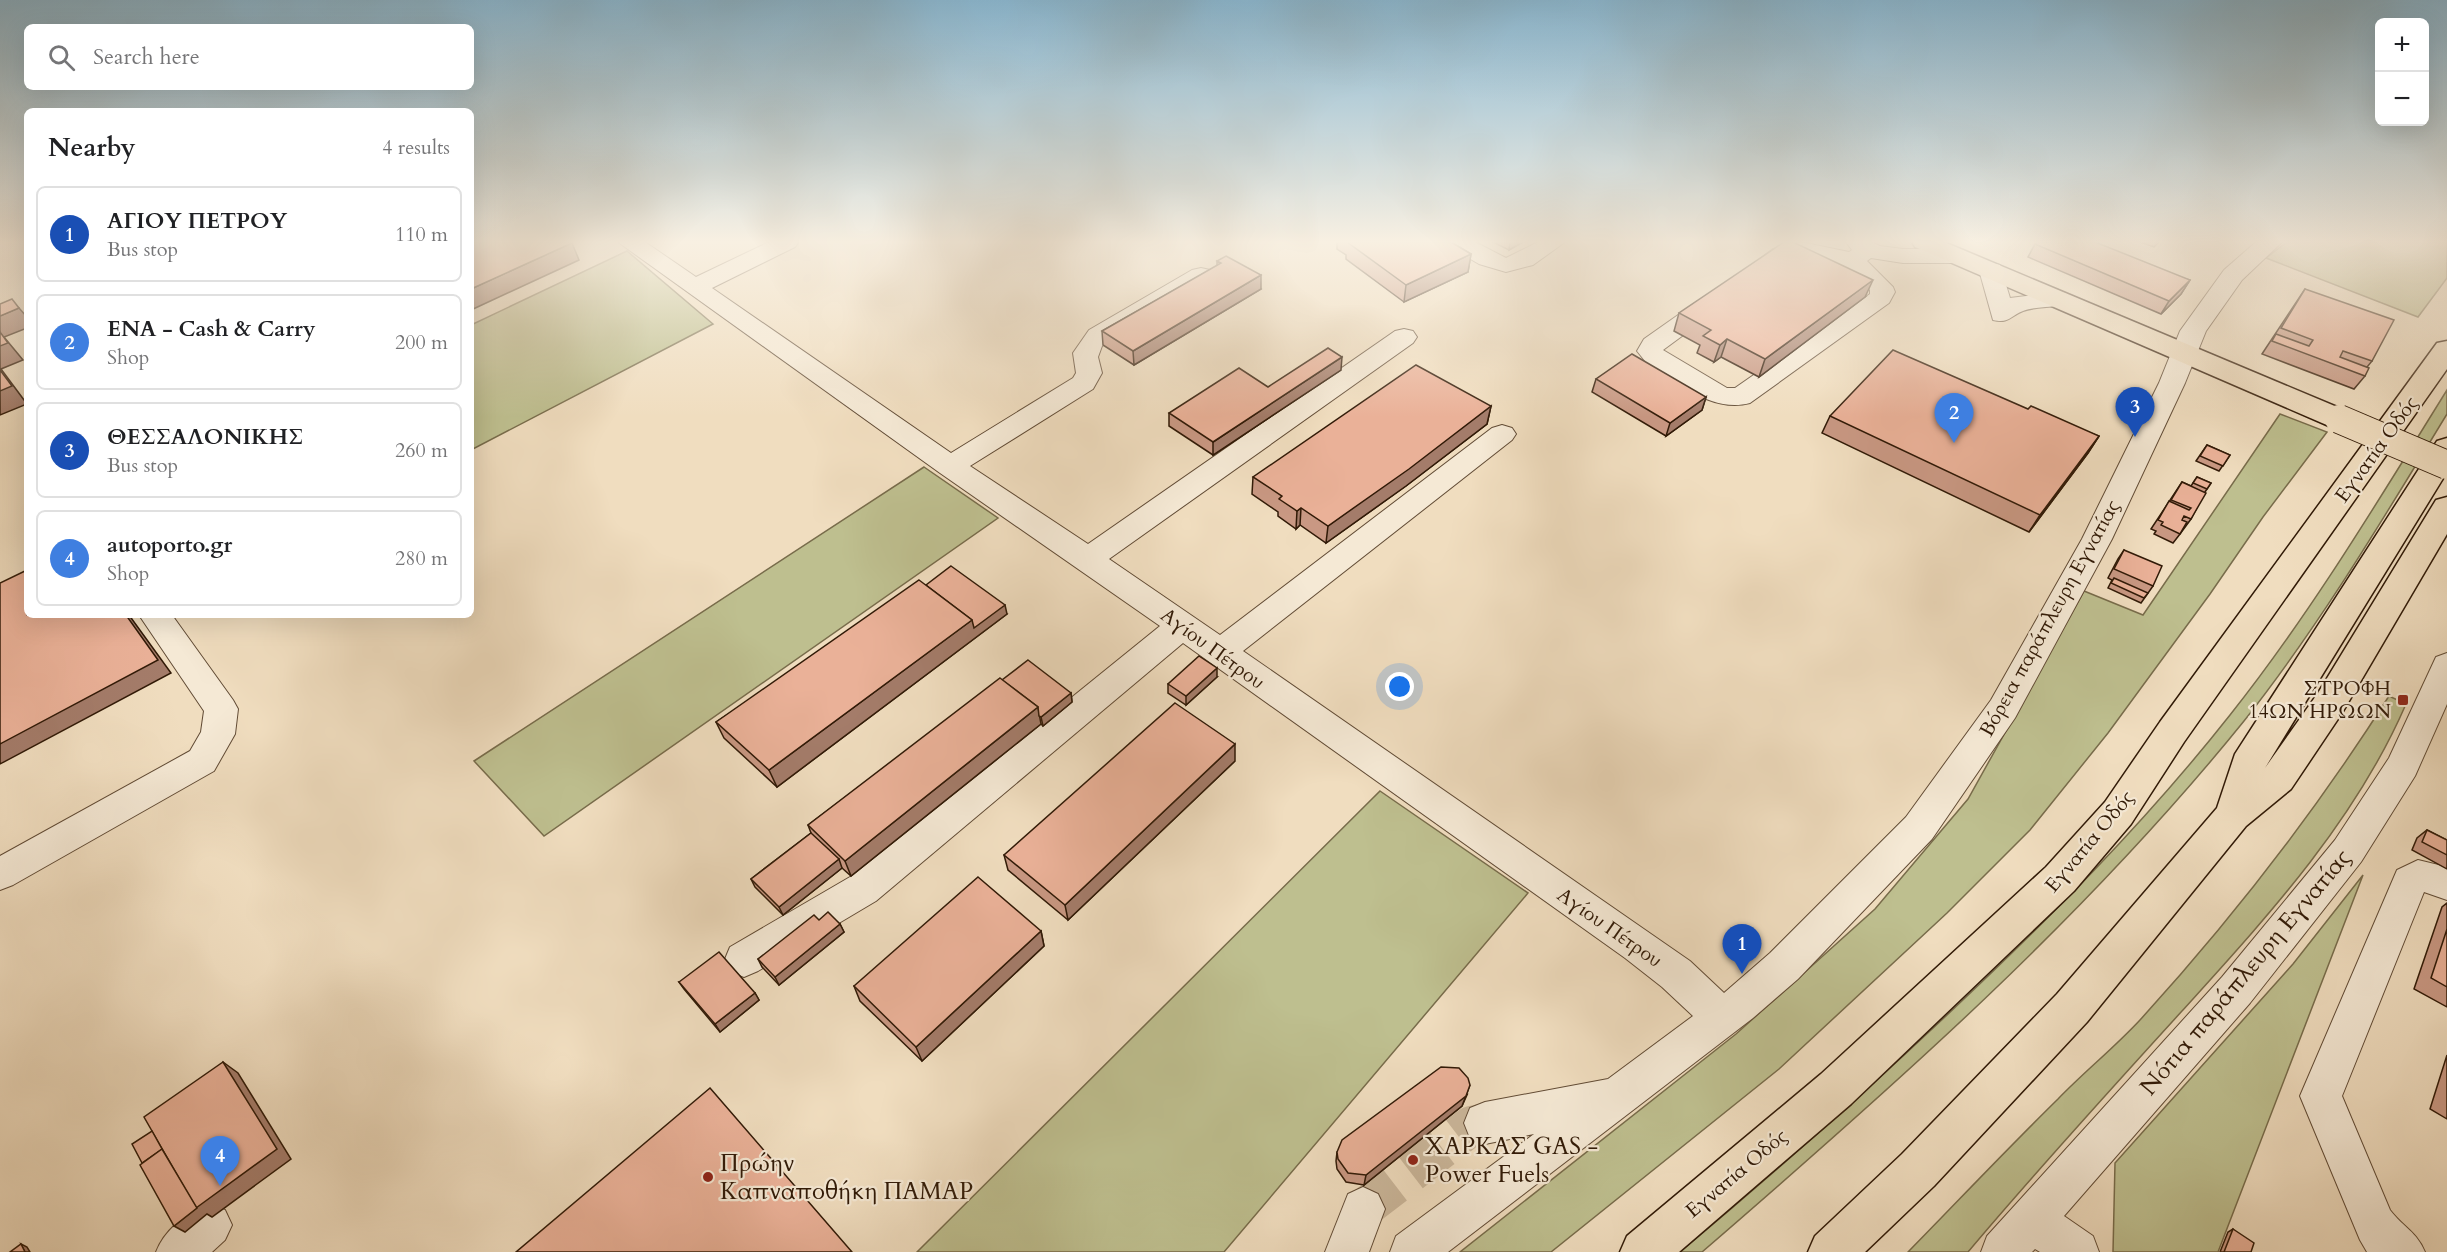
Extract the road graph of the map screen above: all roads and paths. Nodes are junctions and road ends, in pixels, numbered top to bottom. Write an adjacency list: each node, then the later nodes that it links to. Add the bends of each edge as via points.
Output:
1 (714, 300): 17 (street, Αγίου Πέτρου)
2 (1158, 300): 17 (street, via 1086,347 1083,358 1089,374 1084,382)
3 (1714, 300): 4 (street, via 1650,351 1658,360 1731,399 1750,393)
4 (1877, 300)
5 (1998, 300): 6 (street, via 2002,315 2016,304)
6 (2046, 300)
7 (2062, 300): 11 (main road)
8 (2078, 300): 11 (main road)
9 (2213, 300): 11 (street, Βόρεια παράπλευρη Εγνατίας)
10 (1404, 337): 19 (street)
11 (2186, 346): 13 (main road); 28 (street, Βόρεια παράπλευρη Εγνατίας, via 2097,539 2003,709 1919,828 1784,966)
12 (2447, 349): 35 (main road, Εγνατία Οδός, via 2118,813 2060,879 1836,1089)
13 (2343, 412): 15 (main road); 16 (main road, bridge)
14 (1502, 434): 22 (street)
15 (2447, 447): 24 (main road, via 2248,764)
16 (2447, 465)
17 (950, 466): 19 (street, Αγίου Πέτρου)
18 (2447, 508): 24 (main road, via 2330,703 2285,769)
19 (1088, 559): 21 (street, Αγίου Πέτρου)
20 (157, 618): 25 (street, via 221,710 218,734 202,761)
21 (1182, 626): 22 (street, Αγίου Πέτρου); 27 (street, via 863,889)
22 (1219, 651): 28 (street, Αγίου Πέτρου, via 1661,963)
23 (2447, 666): 32 (street, Νότια παράπλευρη Εγνατίας, via 2403,766 2348,851 2236,990)
24 (2233, 815): 36 (main road, via 2072,1008 1918,1170)
25 (0, 874)
26 (2447, 884): 39 (street, via 2421,876 2410,881 2321,1096 2375,1225 2384,1238)
27 (744, 959)
28 (1723, 1017): 29 (street, Βόρεια παράπλευρη Εγνατίας)
29 (1617, 1097): 30 (street); 34 (street, Βόρεια παράπλευρη Εγνατίας)
30 (1485, 1123)
31 (1363, 1209): 33 (street)
32 (2032, 1220): 37 (street, Νότια παράπλευρη Εγνατίας); 38 (street)
33 (1347, 1252)
34 (1412, 1252)
35 (1643, 1252)
36 (1831, 1252)
37 (2003, 1252)
38 (2077, 1252)
39 (2403, 1252)

